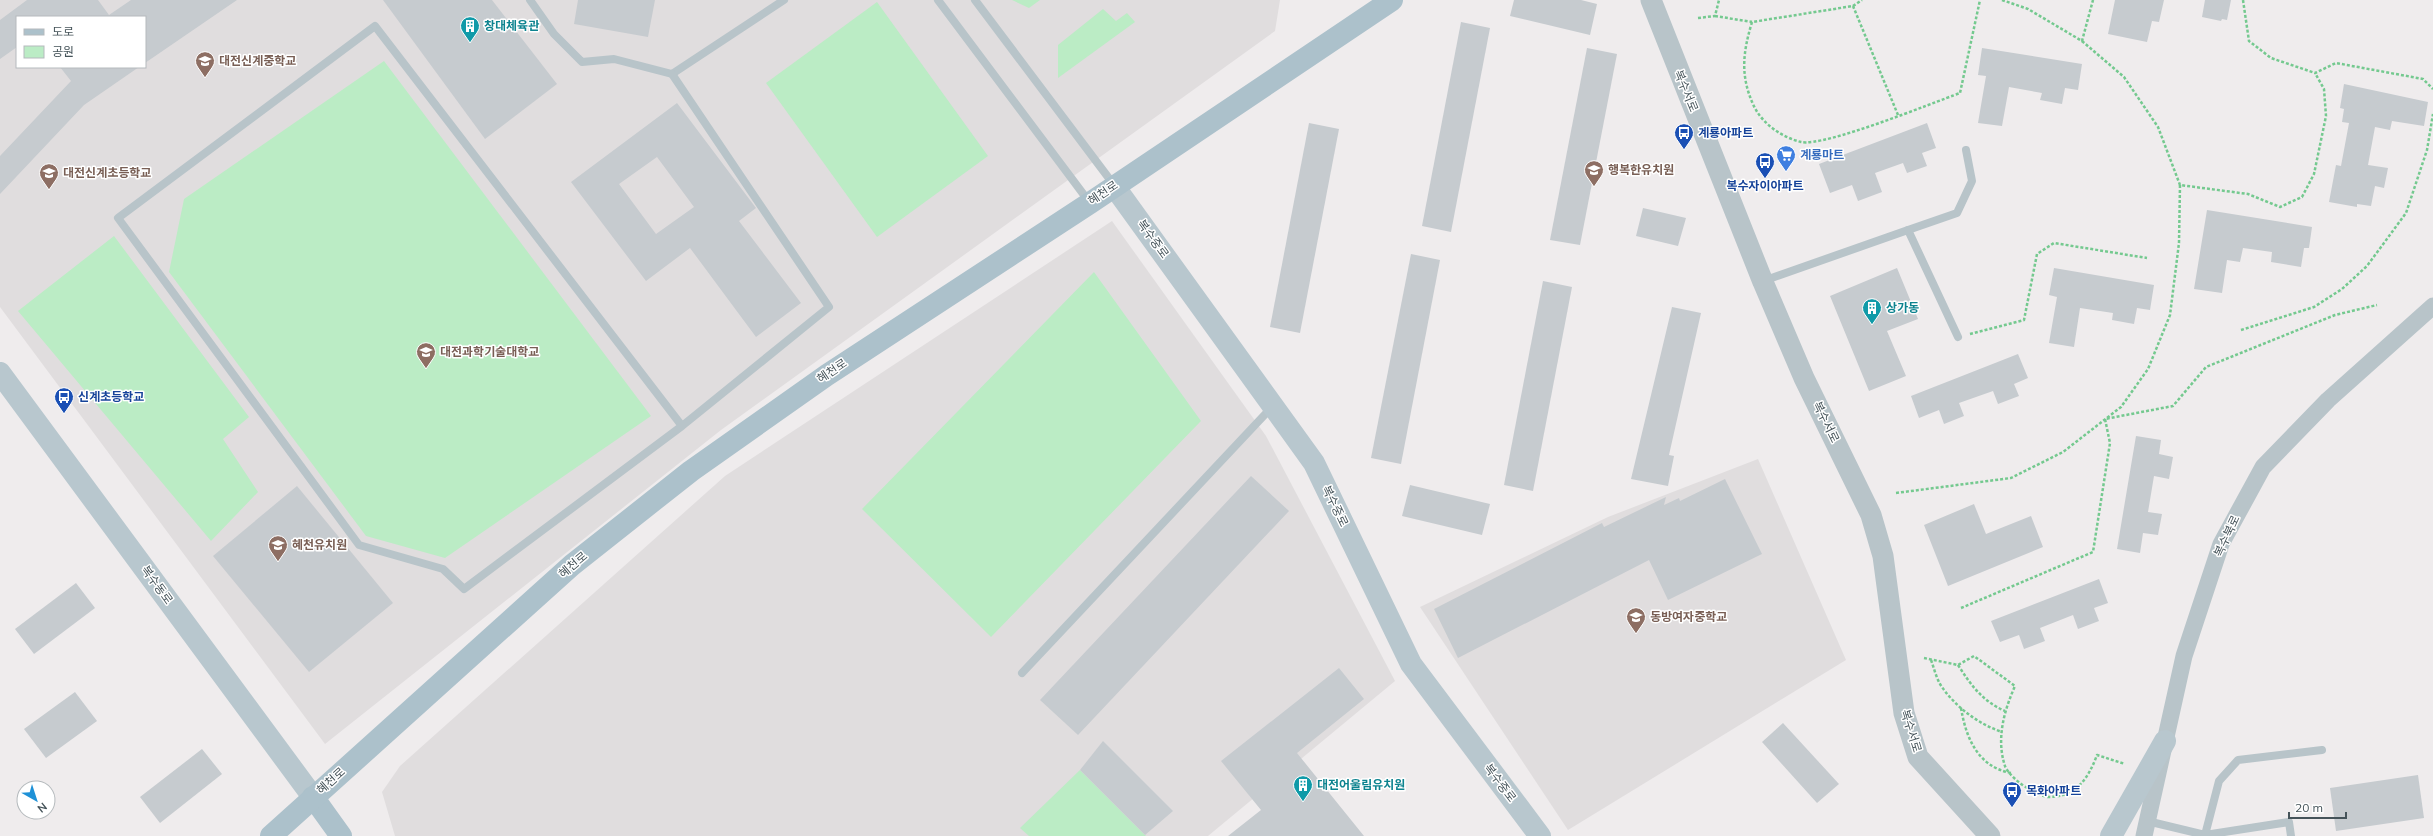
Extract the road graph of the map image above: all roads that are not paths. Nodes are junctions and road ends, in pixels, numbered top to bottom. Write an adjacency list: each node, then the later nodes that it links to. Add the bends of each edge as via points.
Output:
1 (530, 0): 7 (lane, via 554,34 582,62 614,59)
2 (784, 0): 7 (lane)
3 (938, 0): 10 (lane)
4 (975, 0): 9 (lane)
5 (1392, 0): 9 (main road, 혜천로)
6 (1650, 0): 12 (street, 복수서로)
7 (672, 74): 17 (lane, via 829,307)
8 (1966, 150): 11 (lane, via 1972,181 1957,214)
9 (1114, 186): 10 (main road, 혜천로); 16 (main road, 복수중로)
10 (1090, 203): 21 (main road, 혜천로, via 827,375 691,471 572,565)
11 (1908, 230): 12 (lane); 14 (lane)
12 (1763, 282): 26 (street, 복수서로, via 1804,378 1871,515 1883,556 1904,713 1918,757)
13 (2433, 306): 19 (street, 복수북로, via 2328,400 2263,467 2221,544 2184,656)
14 (1958, 337)
15 (0, 373): 21 (main road, 복수동로)
16 (1272, 406): 18 (lane); 25 (main road, 복수중로, via 1314,463 1411,664)
17 (682, 426): 17 (lane, via 464,589 443,570 359,545 118,218 375,26)
18 (1022, 673)
19 (2165, 741): 22 (street, 복수북로); 27 (main road)
20 (2322, 750): 28 (lane, via 2238,760 2219,780)
21 (313, 797): 23 (main road, 혜천로); 24 (main road, 혜천로)
22 (2145, 828): 28 (lane)
23 (271, 836)
24 (341, 836)
25 (1540, 836)
26 (1990, 836)
27 (2111, 836)
28 (2205, 836): 29 (lane, via 2289,822)
29 (2291, 836)

